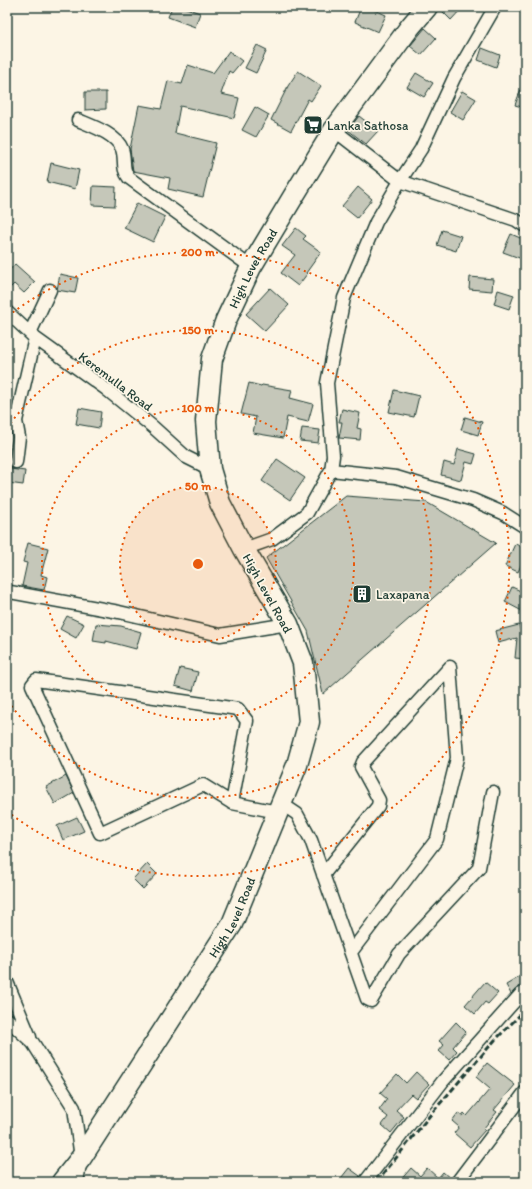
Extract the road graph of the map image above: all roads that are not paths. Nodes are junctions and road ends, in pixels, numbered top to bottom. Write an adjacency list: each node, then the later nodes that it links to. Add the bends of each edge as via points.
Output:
1 (427, 7): 4 (highway, High Level Road)
2 (495, 7): 5 (street, via 454,78 421,149)
3 (78, 120): 7 (street, via 104,131 118,142 122,149 124,170 129,178)
4 (334, 130): 5 (street); 7 (highway, High Level Road)
5 (400, 181): 6 (street, via 516,220); 13 (street, via 376,222 344,298 327,383 333,456)
6 (525, 226)
7 (251, 267): 12 (highway, High Level Road, via 226,320 212,359 206,421)
8 (50, 290): 10 (street)
9 (7, 312): 10 (street, Keremulla Road)
10 (32, 335): 11 (street, via 16,421 19,437); 12 (street, Keremulla Road, via 112,394 186,457)
11 (16, 462)
12 (210, 469): 15 (highway, High Level Road, via 220,503)
13 (331, 470): 14 (street, via 396,477 473,500 503,513); 15 (street, via 307,513 272,539)
14 (525, 527)
15 (244, 549): 17 (highway, High Level Road)
16 (10, 592): 17 (street, via 118,612 220,635)
17 (288, 624): 20 (highway, High Level Road, via 303,663 309,722 297,765)
18 (493, 792): 22 (street, via 479,868 399,954 371,1001 367,999)
19 (232, 803): 19 (street, via 247,721 238,709 36,680 32,685 100,833 203,785); 20 (street)
20 (280, 808): 21 (street, via 297,814 311,840); 28 (highway, High Level Road, via 232,924)
21 (323, 875): 22 (street); 22 (street, via 378,806 379,800 361,767 363,762 450,667 457,758 437,839)
22 (351, 952)
23 (7, 982): 26 (street)
24 (525, 992): 31 (street, via 443,1081)
25 (7, 1019): 26 (street)
26 (33, 1044): 28 (street, via 74,1108)
27 (523, 1099): 32 (street)
28 (81, 1158): 29 (highway, High Level Road); 30 (street)
29 (62, 1182)
30 (78, 1182)
31 (366, 1182)
32 (457, 1182)

